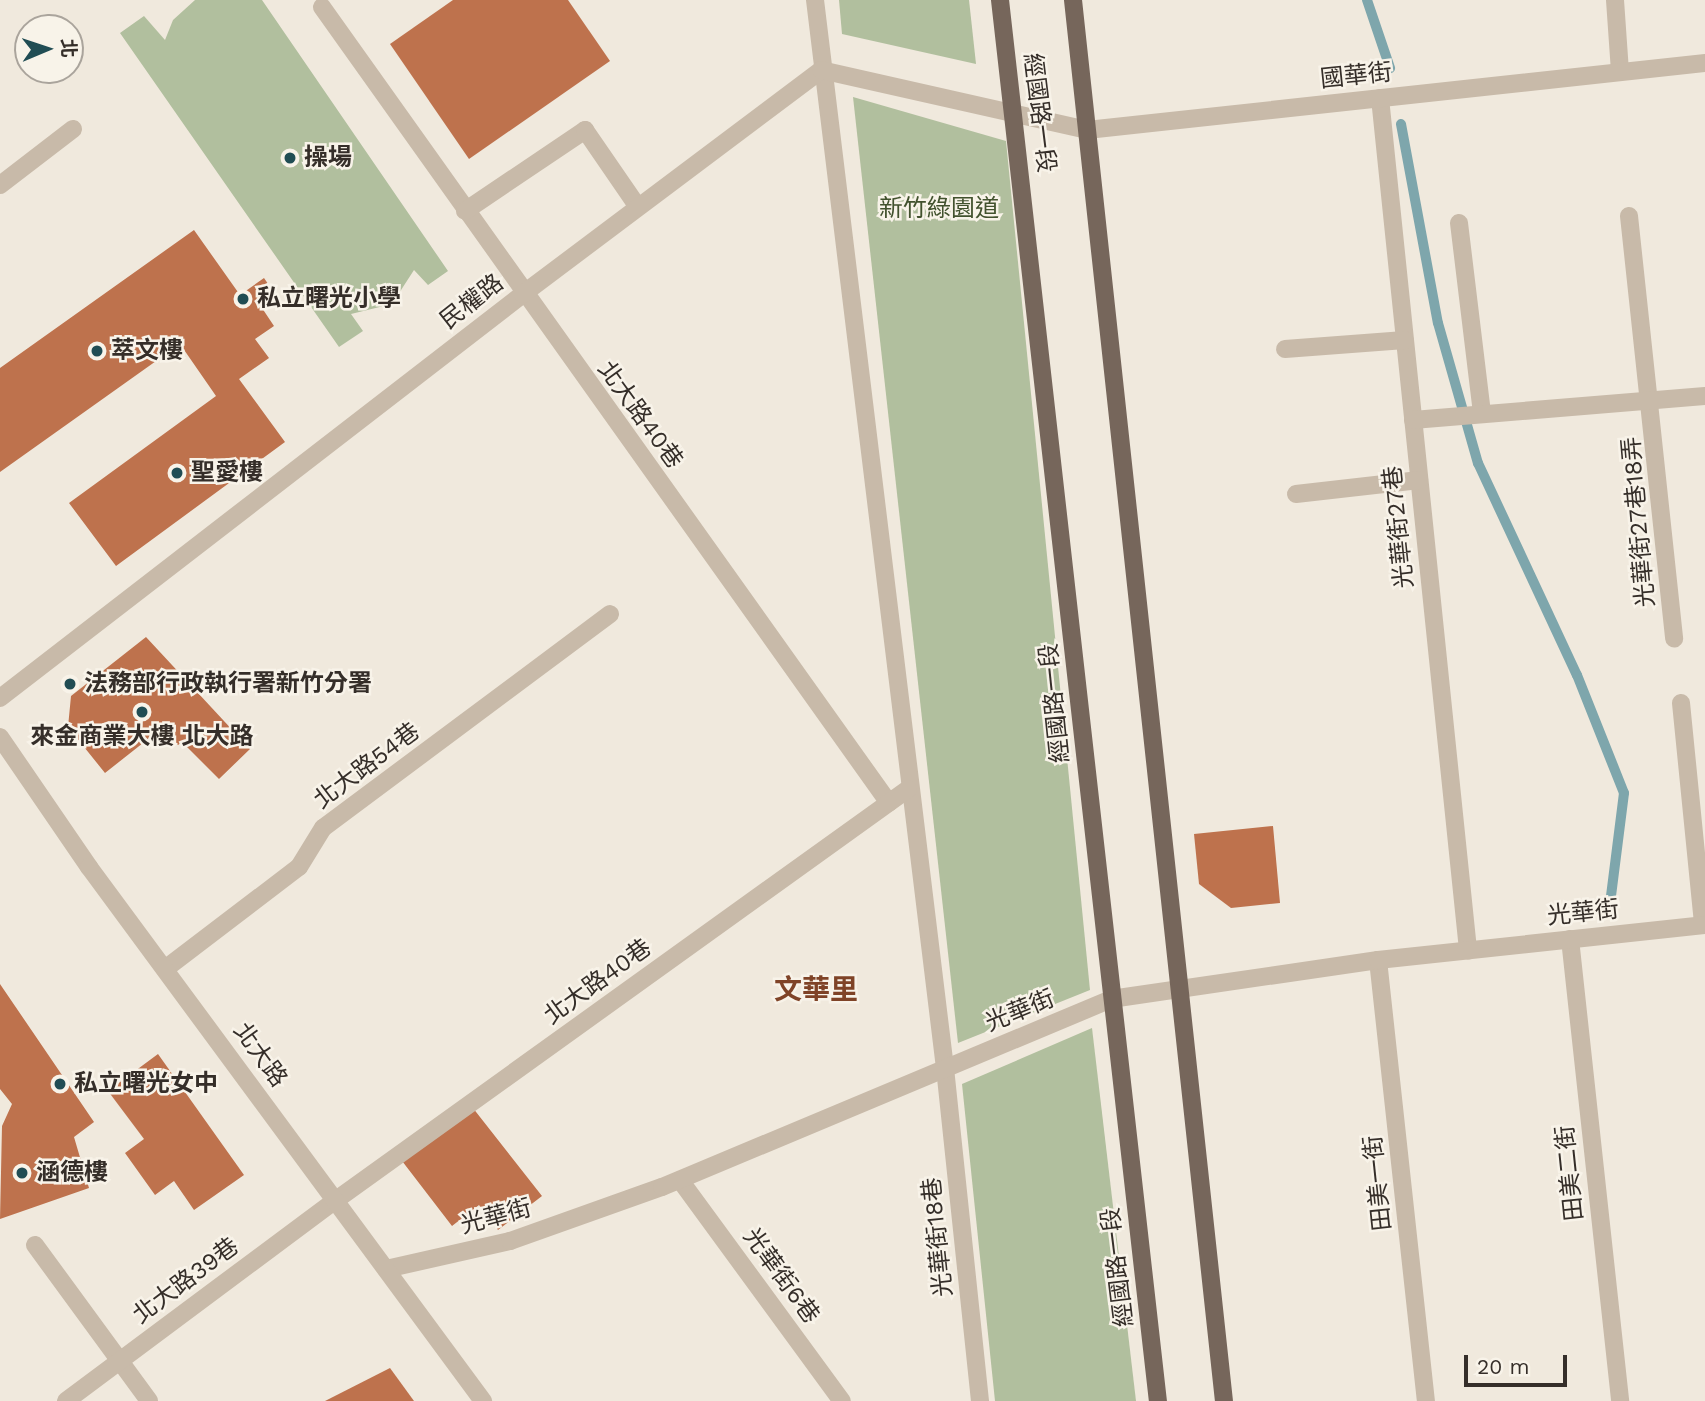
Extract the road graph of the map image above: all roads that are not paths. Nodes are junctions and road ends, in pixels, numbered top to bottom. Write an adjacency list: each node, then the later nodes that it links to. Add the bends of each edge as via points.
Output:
1 (815, 0): 7 (street, 光華街18巷)
2 (1000, 0): 10 (main road, 經國路一段)
3 (1073, 0): 12 (main road, 經國路一段)
4 (1615, 0): 8 (street)
5 (322, 8): 15 (street, 北大路40巷)
6 (1705, 63): 8 (street, 國華街)
7 (821, 70): 10 (street); 14 (street, 民權路); 32 (street, 光華街18巷)
8 (1620, 72): 9 (street, 國華街)
9 (1380, 98): 12 (street, 國華街); 19 (street, 光華街27巷)
10 (1014, 110): 12 (street, 國華街); 40 (main road, 經國路一段)
11 (73, 129): 13 (street)
12 (1087, 130): 39 (main road, 經國路一段)
13 (0, 185)
14 (638, 208): 15 (street, via 585,131); 18 (street, 民權路)
15 (465, 211): 18 (street, 北大路40巷)
16 (1629, 216): 22 (street, 光華街27巷18弄)
17 (1459, 223): 23 (street)
18 (523, 293): 29 (street, 民權路); 33 (street, 北大路40巷)
19 (1405, 340): 20 (street); 24 (street, 光華街27巷)
20 (1285, 349)
21 (1705, 396): 22 (street, 光華街27巷18弄)
22 (1652, 400): 23 (street, 光華街27巷18弄); 28 (street, 光華街27巷18弄)
23 (1482, 414): 24 (street, 光華街27巷18弄)
24 (1413, 420): 25 (street, 光華街27巷)
25 (1419, 480): 26 (street); 36 (street, 光華街27巷)
26 (1296, 494)
27 (610, 614): 38 (street, 北大路54巷, via 323,828 299,867)
28 (1674, 639)
29 (0, 698)
30 (1681, 703): 34 (street)
31 (0, 737): 38 (street, 北大路)
32 (908, 789): 33 (street, 北大路40巷); 41 (street, 光華街18巷)
33 (889, 803): 43 (street, 北大路40巷)
34 (1704, 925): 35 (street, 光華街)
35 (1570, 939): 36 (street, 光華街); 55 (street, 田美二街)
36 (1468, 950): 37 (street, 光華街)
37 (1378, 960): 39 (street, 光華街); 54 (street, 田美一街)
38 (165, 968): 43 (street, 北大路)
39 (1177, 989): 40 (street, 光華街); 53 (main road, 經國路一段)
40 (1111, 999): 41 (street, 光華街); 52 (main road, 經國路一段)
41 (945, 1068): 42 (street, 光華街); 51 (street, 光華街18巷)
42 (680, 1180): 45 (street, 光華街, via 510,1241); 50 (street, 光華街6巷)
43 (336, 1200): 45 (street, 北大路); 46 (street, 北大路39巷)
44 (35, 1245): 46 (street)
45 (386, 1269): 49 (street, 北大路)
46 (120, 1361): 47 (street, 北大路39巷); 48 (street)
47 (66, 1401)
48 (149, 1401)
49 (483, 1401)
50 (842, 1401)
51 (979, 1401)
52 (1158, 1401)
53 (1224, 1401)
54 (1426, 1401)
55 (1619, 1401)

